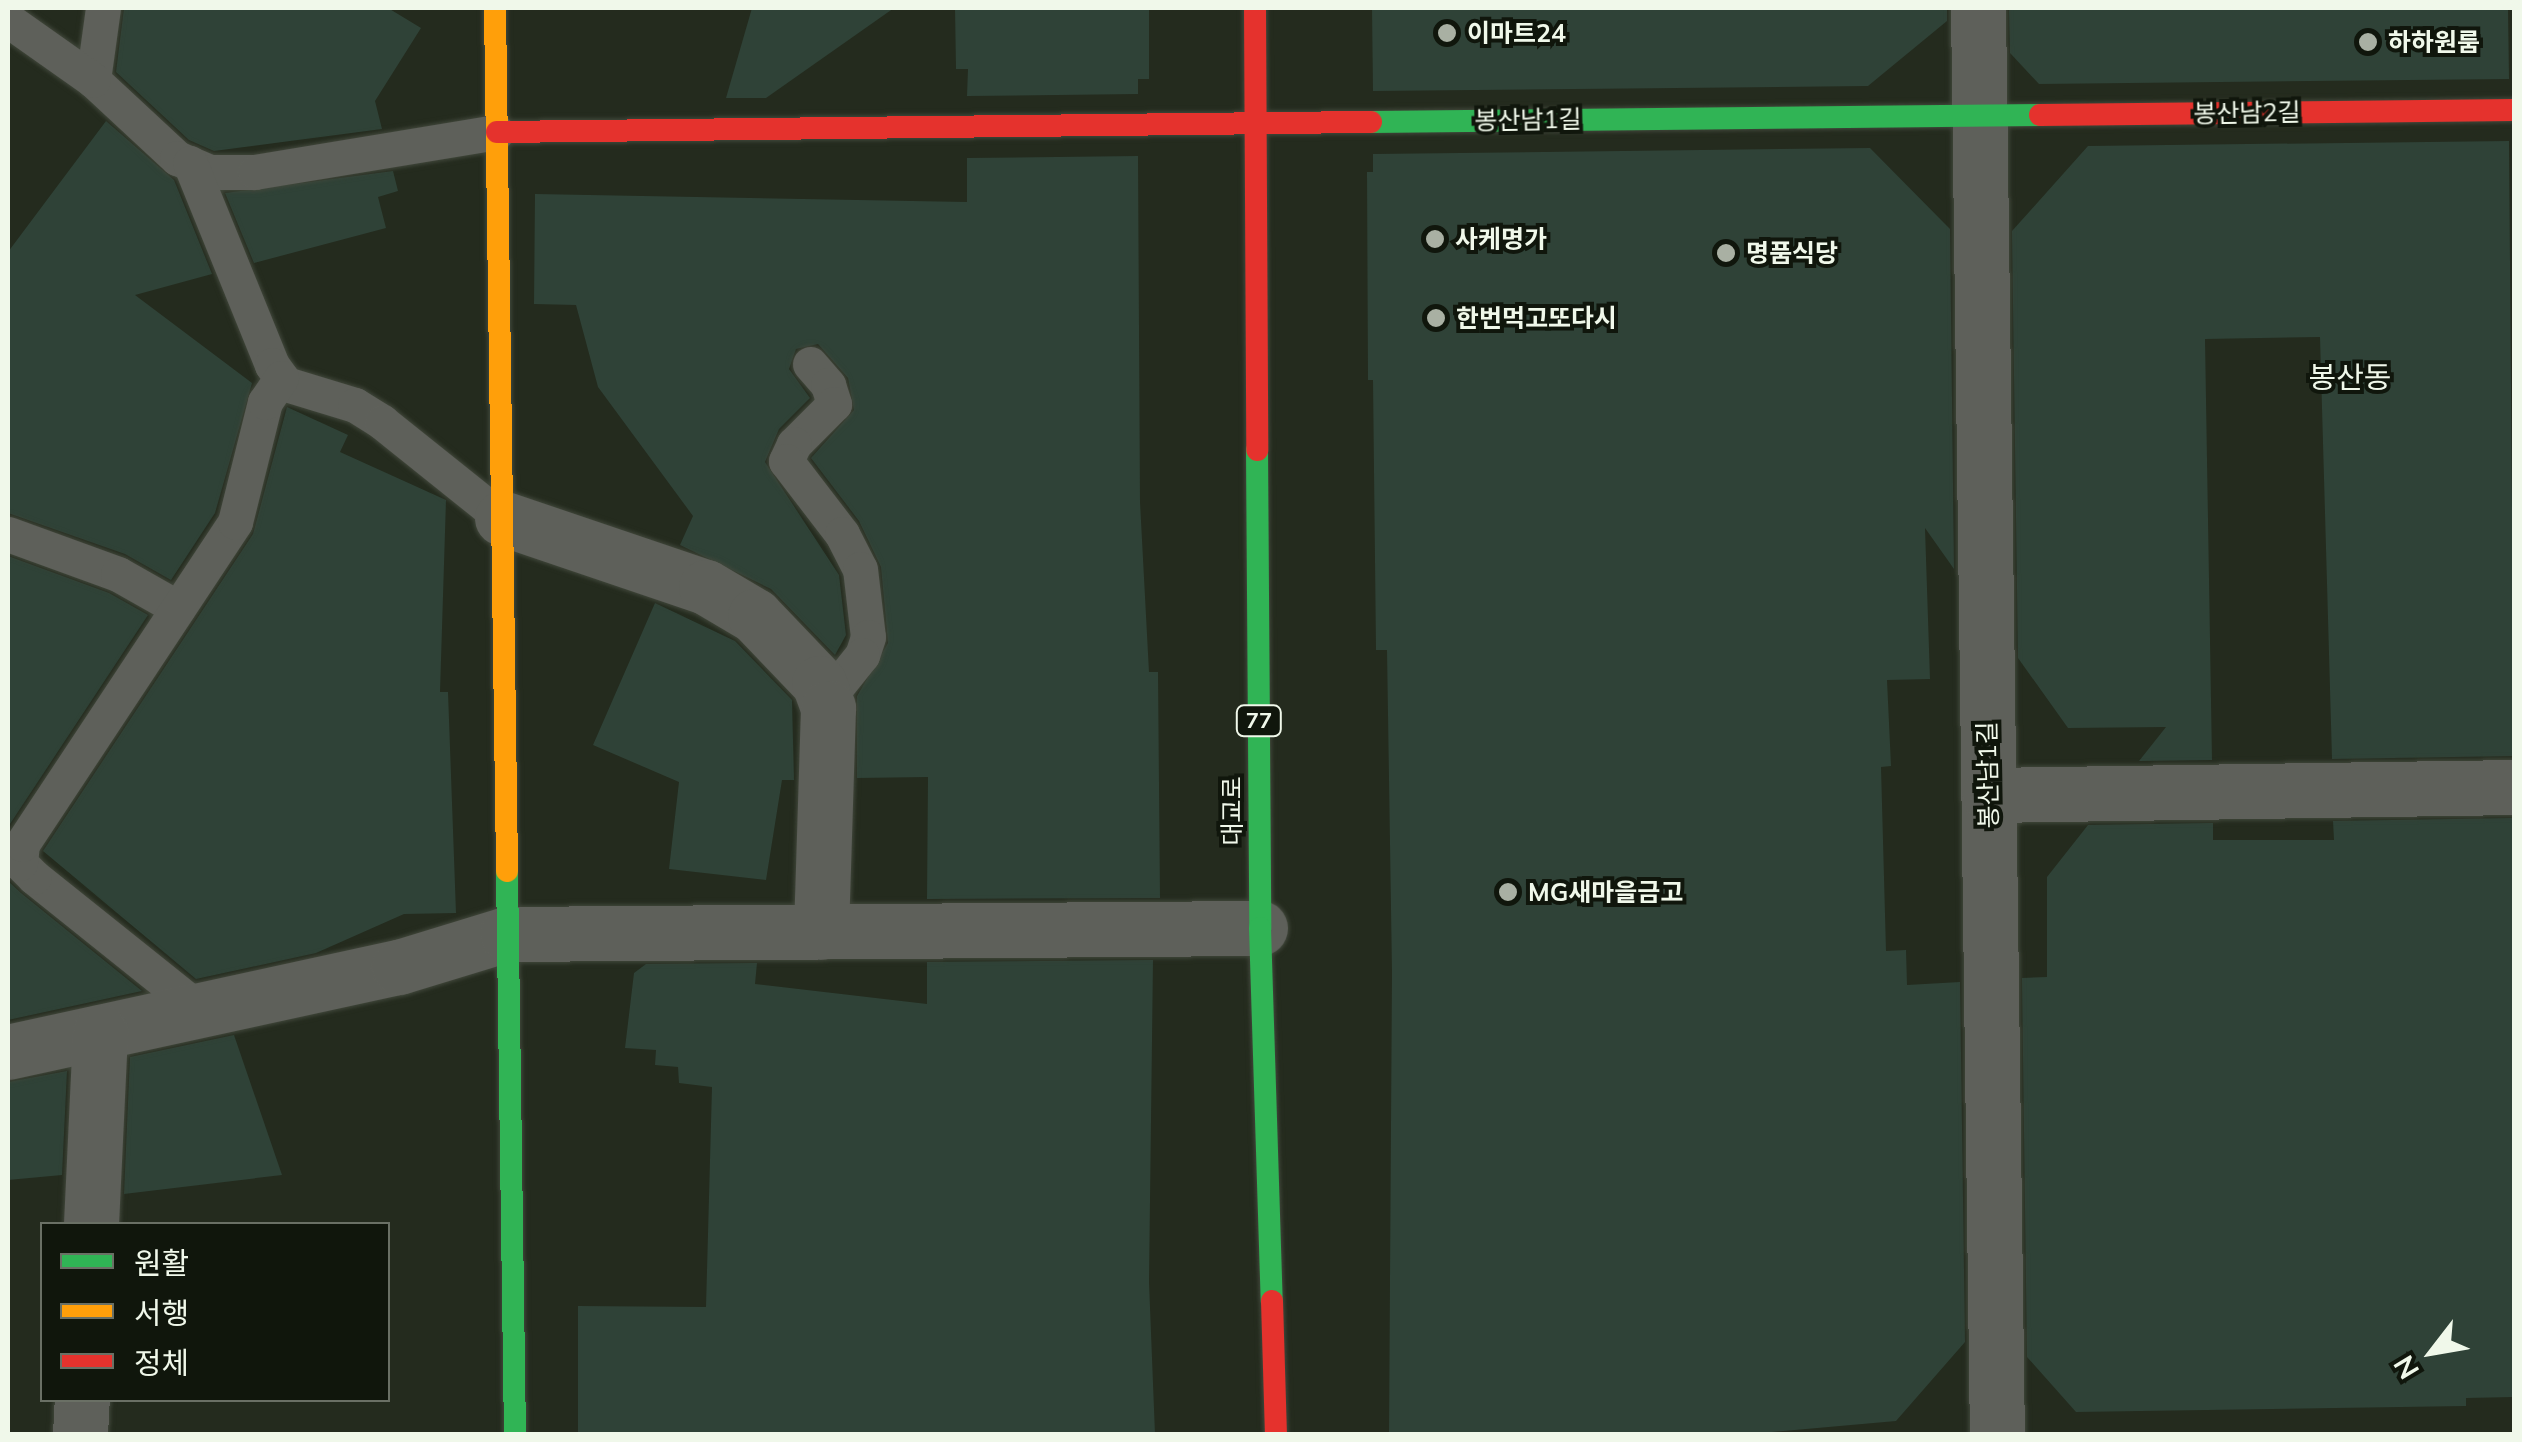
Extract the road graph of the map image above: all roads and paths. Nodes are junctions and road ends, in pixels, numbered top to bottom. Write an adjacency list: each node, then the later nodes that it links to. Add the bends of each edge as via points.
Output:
1 (103, 8): 6 (lane)
2 (495, 8): 10 (street)
3 (1255, 8): 9 (street, 대교로 / 77)
4 (1978, 8): 8 (street, 봉산남1길)
5 (8, 20): 6 (lane)
6 (93, 80): 11 (lane)
7 (2514, 110): 8 (street, 봉산남2길)
8 (1980, 116): 9 (street, 봉산남1길); 19 (street, 봉산남1길)
9 (1256, 123): 10 (street, 봉산남1길); 20 (street, 대교로 / 77)
10 (497, 132): 11 (lane, via 255,172 210,172); 14 (street)
11 (190, 164): 13 (lane)
12 (810, 364): 17 (lane, via 834,394 834,404 786,461 860,569 868,636 862,655)
13 (281, 378): 14 (lane, via 382,422); 16 (lane, via 265,402 235,522)
14 (502, 518): 17 (street, via 706,588 775,633); 22 (street)
15 (8, 534): 16 (lane, via 118,574)
16 (178, 608): 23 (lane, via 22,844 20,862)
17 (826, 700): 21 (street)
18 (2514, 788): 19 (street)
19 (1988, 794): 31 (street, 봉산남1길)
20 (1260, 928): 21 (street); 30 (street, 대교로 / 77)
21 (821, 932): 22 (street)
22 (507, 934): 23 (street, via 399,967); 29 (street)
23 (200, 1010): 24 (street)
24 (100, 1032): 25 (street); 26 (street)
25 (8, 1052)
26 (91, 1222)
27 (82, 1402): 28 (street)
28 (80, 1434)
29 (515, 1434)
30 (1276, 1434)
31 (1997, 1434)

